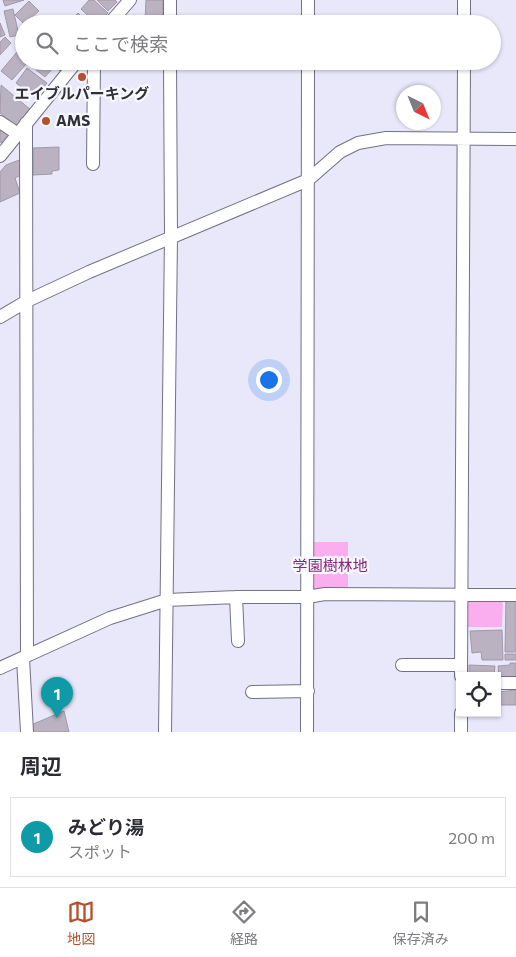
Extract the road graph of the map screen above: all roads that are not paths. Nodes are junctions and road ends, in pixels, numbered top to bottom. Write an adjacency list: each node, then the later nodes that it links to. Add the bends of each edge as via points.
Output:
1 (170, 0): 6 (street)
2 (308, 0): 7 (street)
3 (464, 0): 8 (street)
4 (123, 2): 5 (street)
5 (115, 15)
6 (170, 15)
7 (308, 15)
8 (464, 15)
9 (70, 70): 15 (street)
10 (94, 70): 20 (street)
11 (170, 70): 22 (street)
12 (308, 70): 21 (street)
13 (464, 70): 17 (street)
14 (0, 122): 16 (street)
15 (26, 123): 16 (street); 23 (street)
16 (18, 134): 19 (street)
17 (464, 139): 18 (street); 21 (street, via 386,138 358,143 340,152); 25 (street)
18 (516, 139)
19 (0, 156)
20 (93, 164)
21 (308, 180): 22 (street); 28 (street)
22 (171, 237): 23 (street); 29 (street)
23 (27, 301): 24 (street); 31 (street)
24 (0, 317)
25 (461, 594): 26 (street); 28 (street, via 325,594); 34 (street)
26 (516, 595)
27 (236, 597): 28 (street); 29 (street); 30 (street)
28 (307, 597): 37 (street)
29 (167, 600): 31 (street, via 110,618); 41 (street)
30 (238, 641)
31 (25, 657): 33 (street); 40 (street)
32 (402, 665): 34 (street)
33 (0, 668)
34 (461, 670)
35 (501, 683): 36 (street)
36 (516, 683)
37 (308, 691): 38 (street); 42 (street)
38 (252, 692)
39 (461, 717): 43 (street)
40 (27, 732)
41 (165, 732)
42 (307, 732)
43 (461, 732)

